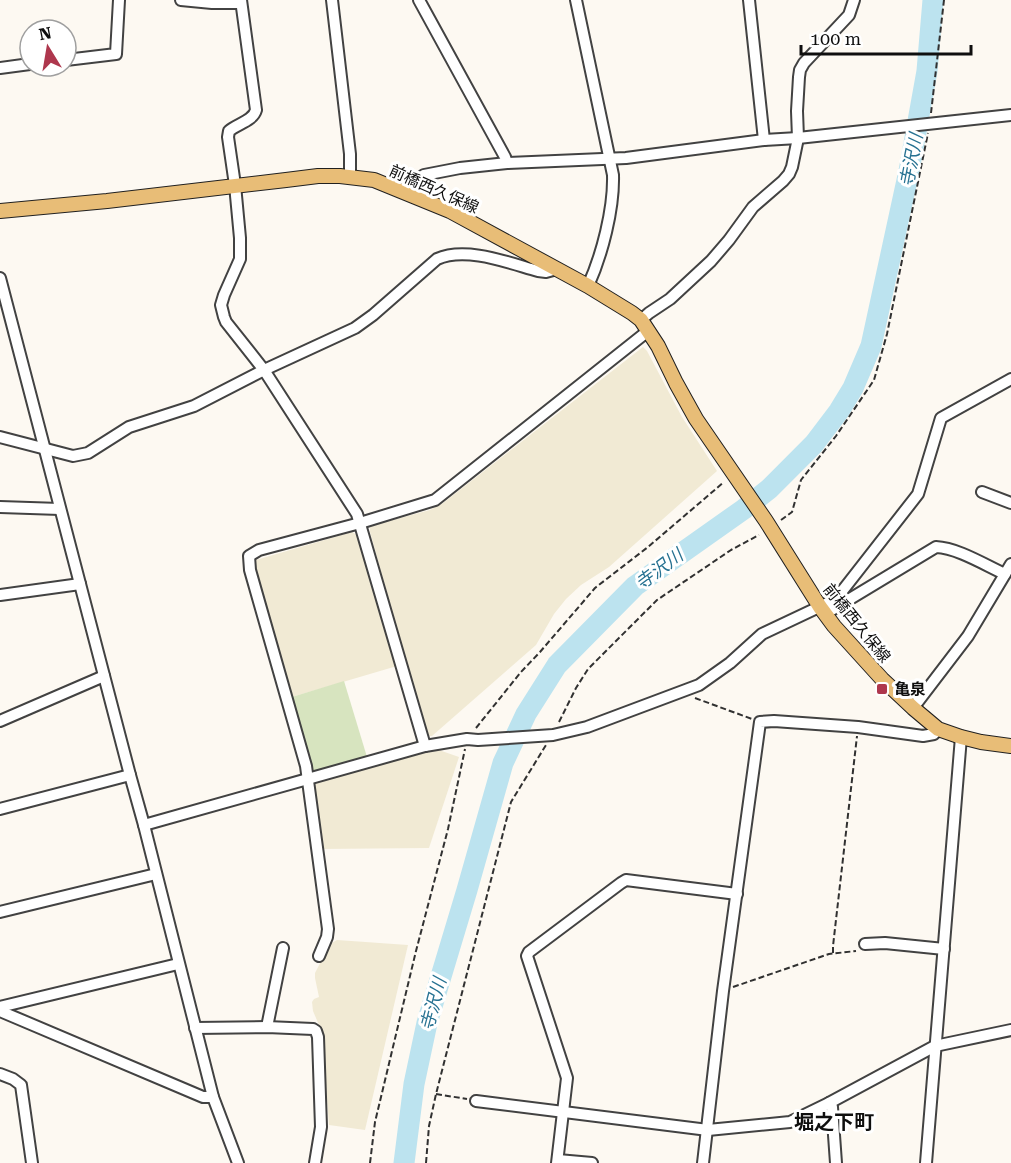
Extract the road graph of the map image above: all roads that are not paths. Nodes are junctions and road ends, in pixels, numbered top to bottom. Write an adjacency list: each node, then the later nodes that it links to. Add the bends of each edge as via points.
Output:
1 (119, 0): 9 (street, via 116,54)
2 (181, 0): 8 (street)
3 (332, 0): 17 (street)
4 (418, 0): 16 (street)
5 (576, 0): 15 (street)
6 (749, 0): 14 (street)
7 (854, 0): 13 (street, via 849,15 800,70)
8 (241, 2): 18 (street, via 256,110 229,131)
9 (78, 59)
10 (18, 66): 11 (street)
11 (0, 68)
12 (1011, 115): 13 (street)
13 (798, 138): 14 (street); 24 (street, via 789,174 747,214 711,261 649,313)
14 (764, 140): 15 (street)
15 (610, 159): 16 (street); 23 (street, via 610,214)
16 (507, 163): 19 (street, via 424,175 415,182)
17 (350, 177): 18 (main road, 前橋西久保線, via 318,176); 19 (main road, 前橋西久保線, via 374,180)
18 (235, 185): 20 (main road, 前橋西久保線); 25 (street, via 240,259 221,305 226,322)
19 (411, 195): 21 (main road, 前橋西久保線, via 450,211)
20 (0, 211)
21 (557, 269): 23 (main road, 前橋西久保線); 25 (street, via 538,271 477,255 442,257 355,328)
22 (0, 278): 28 (street)
23 (588, 286): 24 (main road, 前橋西久保線)
24 (644, 325): 33 (street, via 435,500); 38 (main road, 前橋西久保線, via 696,419)
25 (264, 370): 28 (street, via 194,406 129,427 88,453 73,456); 33 (street)
26 (1011, 379): 38 (street, via 942,418 918,494)
27 (0, 437): 28 (street)
28 (45, 448): 32 (street)
29 (982, 492): 30 (street)
30 (1011, 503)
31 (0, 507): 32 (street)
32 (60, 509): 36 (street)
33 (360, 523): 44 (street); 47 (street, via 249,556)
34 (1011, 564): 35 (street)
35 (1005, 574): 38 (street, via 936,547); 40 (street, via 968,636)
36 (80, 584): 37 (street); 39 (street)
37 (0, 595)
38 (823, 611): 40 (main road, 前橋西久保線, via 882,679); 44 (street, via 762,634 699,685 587,727 553,735)
39 (104, 676): 41 (street); 46 (street)
40 (913, 708): 42 (main road, 前橋西久保線)
41 (0, 721)
42 (938, 729): 43 (main road, 前橋西久保線); 51 (street, via 923,736 858,727 760,722)
43 (961, 737): 45 (main road, 前橋西久保線); 55 (street)
44 (425, 746): 47 (street)
45 (1011, 746)
46 (130, 776): 48 (street); 49 (street)
47 (308, 779): 49 (street); 56 (street, via 328,929)
48 (0, 809)
49 (144, 825): 50 (street)
50 (156, 873): 52 (street); 57 (street)
51 (737, 894): 67 (street, via 626,880 529,952 527,956 567,1078); 68 (street)
52 (0, 912)
53 (863, 947): 55 (street, via 885,943)
54 (283, 948): 59 (street)
55 (944, 949): 62 (street)
56 (319, 956)
57 (178, 964): 58 (street); 60 (street)
58 (0, 1009): 64 (street, via 203,1097)
59 (267, 1027): 60 (street); 72 (street, via 316,1031 321,1126)
60 (195, 1029): 64 (street)
61 (1011, 1030): 62 (street)
62 (935, 1047): 66 (street); 76 (street)
63 (0, 1074): 70 (street, via 21,1084)
64 (213, 1097): 71 (street)
65 (476, 1101): 67 (street)
66 (829, 1103): 68 (street, via 790,1122); 75 (street)
67 (564, 1113): 68 (street); 69 (street)
68 (708, 1130): 74 (street)
69 (557, 1161): 73 (street)
70 (32, 1163)
71 (238, 1163)
72 (315, 1163)
73 (592, 1163)
74 (703, 1163)
75 (836, 1163)
76 (926, 1163)

